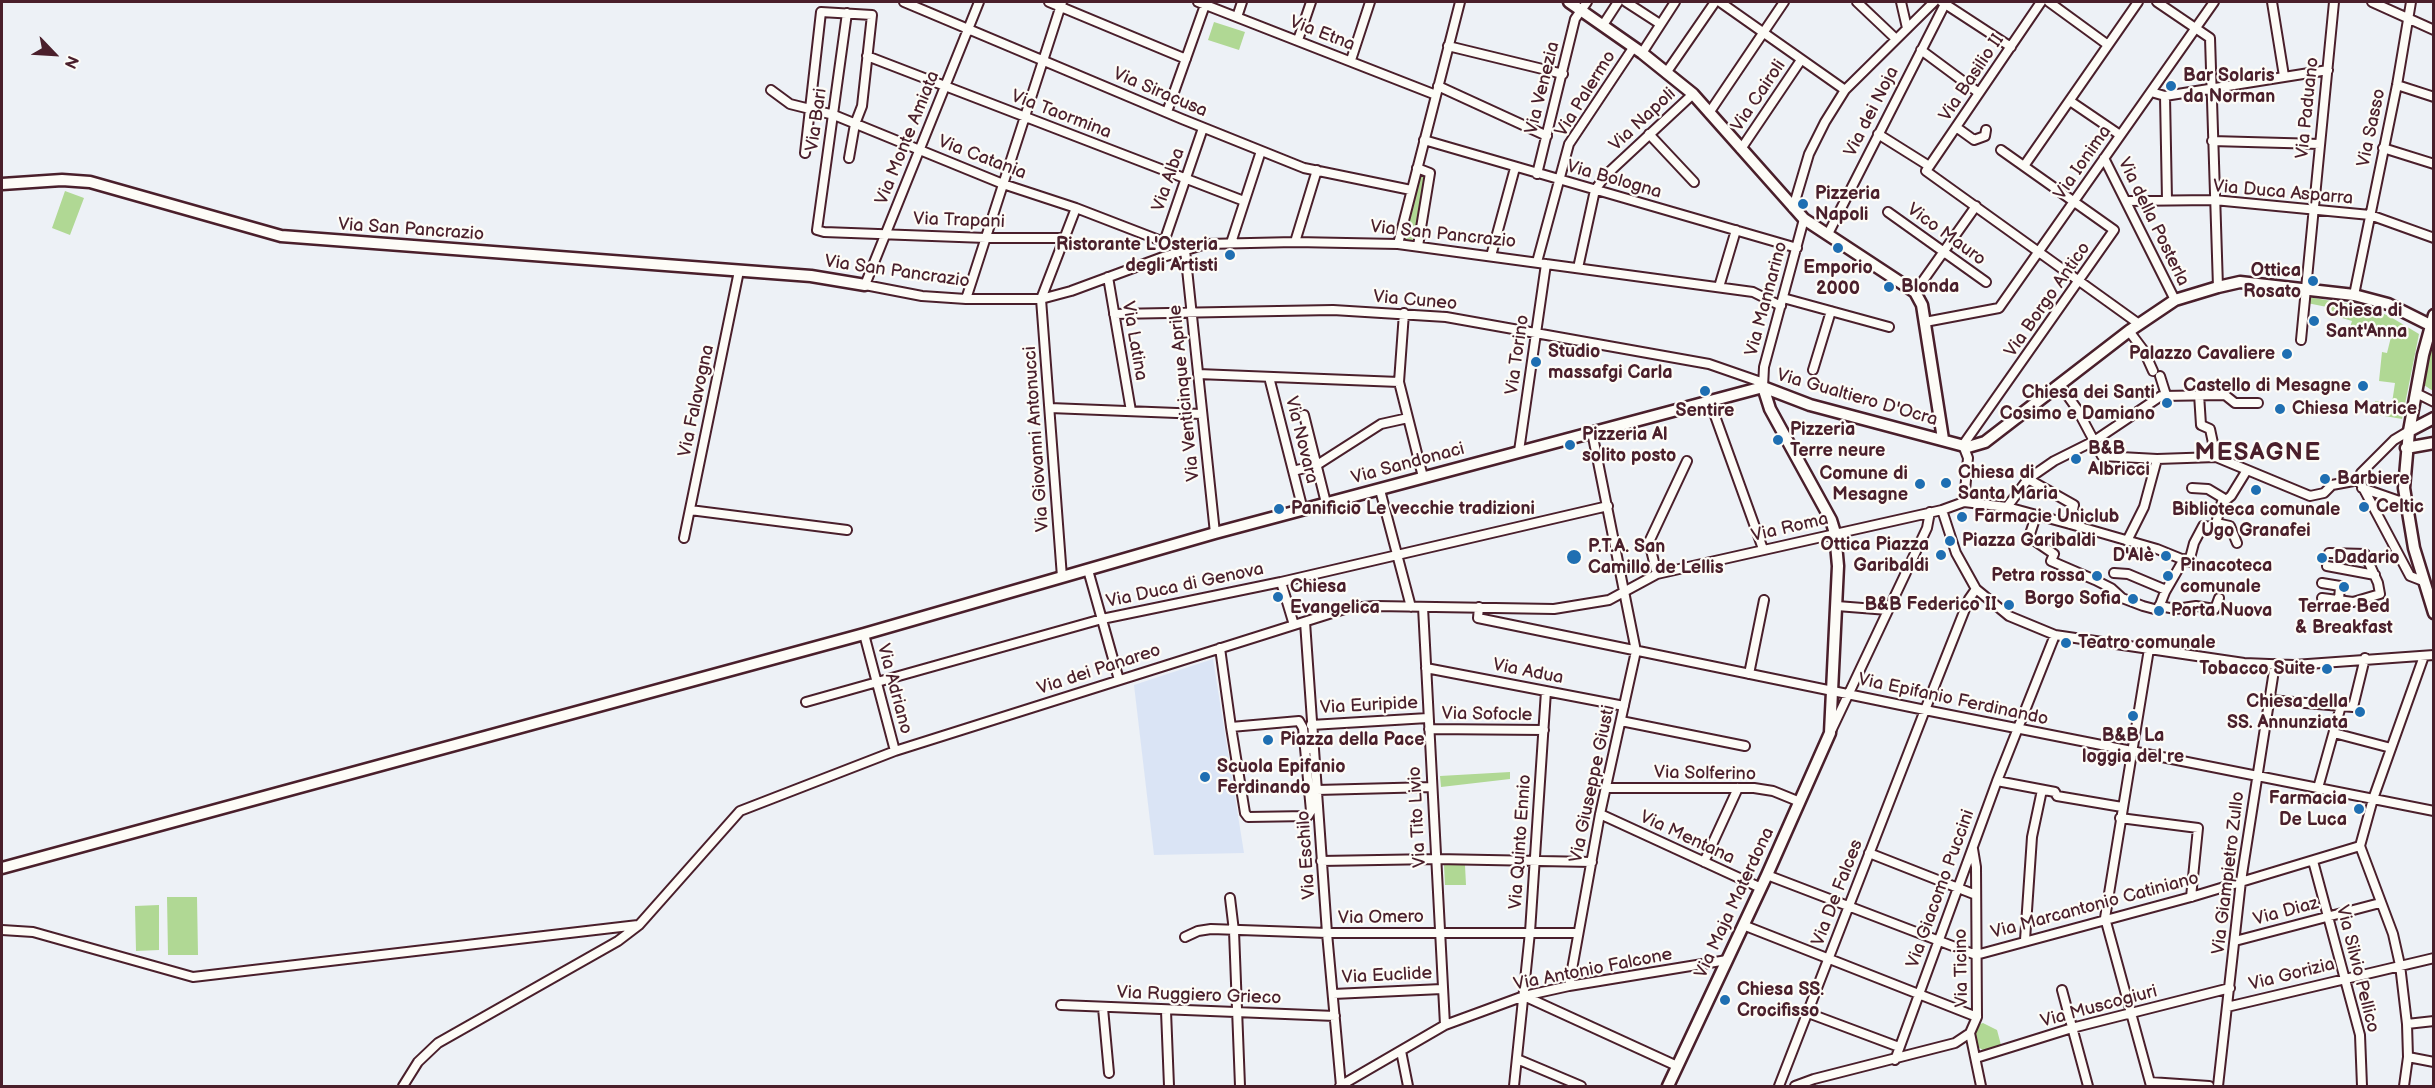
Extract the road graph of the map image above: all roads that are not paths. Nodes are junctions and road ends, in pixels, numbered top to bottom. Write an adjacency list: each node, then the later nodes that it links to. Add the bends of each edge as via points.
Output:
1 (904, 2): 38 (street, Via Siracusa)
2 (979, 2): 38 (street, Via Monte Amiata)
3 (1050, 2): 29 (street)
4 (1242, 2): 32 (street)
5 (1311, 2): 42 (street)
6 (1370, 2): 51 (street)
7 (1460, 2): 44 (street)
8 (1569, 2): 30 (main road)
9 (1618, 2): 35 (street)
10 (1626, 2): 34 (street)
11 (1675, 2): 34 (street, Via Palermo)
12 (1715, 2): 54 (street)
13 (1720, 2): 40 (street)
14 (1784, 2): 40 (street)
15 (1857, 2): 41 (street)
16 (1901, 2): 36 (street)
17 (1934, 2): 36 (street)
18 (2041, 2): 45 (street, Via Basilio II)
19 (2049, 2): 43 (street)
20 (2138, 2): 43 (street)
21 (2157, 2): 37 (street)
22 (2214, 2): 37 (street, Via Ionima)
23 (2272, 2): 56 (street)
24 (2334, 2): 53 (street, Via Paduano)
25 (2372, 2): 33 (street)
26 (2411, 2): 33 (street, Via Sasso)
27 (1202, 3): 32 (street, Via Etna); 49 (street)
28 (1943, 3): 45 (street); 47 (street, Via dei Noja)
29 (1061, 4): 49 (street); 50 (street)
30 (1584, 6): 35 (main road); 55 (street, Via Venezia, via 1575,20)
31 (847, 14): 48 (street, Via Bari, via 872,15); 69 (street, Via Bari, via 821,12); 72 (street, Via Bari)
32 (1237, 17): 42 (street, Via Etna)
33 (2408, 18): 39 (street); 57 (street, Via Sasso)
34 (1660, 24): 46 (street, Via Palermo)
35 (1603, 25): 46 (main road)
36 (1907, 28): 41 (street)
37 (2195, 28): 59 (street, via 2210,38); 63 (street, Via Ionima)
38 (968, 29): 50 (street, Via Siracusa); 58 (street, Via Monte Amiata)
39 (2433, 30)
40 (1763, 32): 52 (street); 71 (street)
41 (1896, 39): 62 (street)
42 (1298, 40): 51 (street, Via Etna)
43 (2108, 45): 68 (street)
44 (1448, 46): 55 (street); 61 (street)
45 (2010, 47): 64 (street, Via Basilio II)
46 (1637, 50): 54 (main road); 101 (street, Via Palermo, via 1569,144)
47 (1921, 50): 64 (street); 79 (street, Via dei Noja)
48 (867, 56): 58 (street, Via Taormina); 74 (street, Via Bari, via 862,106)
49 (1186, 59): 70 (street)
50 (1042, 60): 70 (street, Via Siracusa); 73 (street)
51 (1351, 60): 61 (street, Via Etna)
52 (1801, 60): 62 (street); 86 (street, Via Cairoli)
53 (2328, 70): 56 (street); 84 (street, Via Paduano)
54 (1666, 73): 65 (main road)
55 (1563, 74): 81 (street, Via Venezia)
56 (2284, 76): 59 (street)
57 (2397, 85): 67 (street); 85 (street, Via Sasso)
58 (945, 86): 73 (street, Via Taormina); 88 (street, Via Monte Amiata)
59 (2211, 88): 66 (street); 83 (street)
60 (771, 90): 69 (street, Via Catania, via 790,105)
61 (1437, 90): 81 (street, Via Etna); 82 (street)
62 (1845, 90): 114 (street, via 1809,153)
63 (2151, 92): 66 (street); 80 (street, Via Ionima)
64 (1979, 93): 75 (street, Via Basilio II)
65 (1693, 94): 71 (main road); 78 (street, Via Napoli)
66 (2165, 96): 107 (street)
67 (2433, 97)
68 (2070, 101): 80 (street); 94 (street)
69 (810, 108): 72 (street, Via Catania); 90 (street, Via Bari)
70 (1167, 112): 76 (street, Via Siracusa)
71 (1709, 113): 86 (main road)
72 (834, 115): 74 (street, Via Catania); 119 (street, Via Bari)
73 (1024, 117): 100 (street, Via Taormina); 104 (street)
74 (855, 124): 88 (street, Via Catania); 91 (street, Via Bari)
75 (1956, 127): 77 (street, via 1974,140 1985,136); 97 (street, Via Basilio II)
76 (1203, 128): 89 (street, Via Siracusa); 100 (street, Via Alba)
77 (1986, 130)
78 (1649, 134): 102 (street); 106 (street, Via Napoli)
79 (1878, 134): 97 (street); 122 (street, Via dei Noja)
80 (2120, 135): 92 (street, Via Ionima)
81 (1547, 136): 99 (street, Via Venezia)
82 (1424, 140): 95 (street); 96 (street, Via Bologna)
83 (2212, 141): 84 (street); 108 (street)
84 (2320, 144): 115 (street, Via Paduano)
85 (2383, 148): 93 (street); 117 (street, Via Sasso)
86 (1741, 149): 114 (main road)
87 (2001, 150): 94 (street)
88 (920, 151): 104 (street, Via Catania); 121 (street, Via Monte Amiata)
89 (1261, 151): 98 (street, Via Siracusa); 109 (street)
90 (805, 153)
91 (849, 158)
92 (2104, 158): 110 (street, Via Ionima); 111 (street, Via della Posterla)
93 (2433, 164)
94 (2024, 166): 110 (street)
95 (1417, 168): 105 (street); 130 (street, via 1430,172)
96 (1515, 168): 99 (street, Via Bologna); 135 (street)
97 (1928, 169): 112 (street)
98 (1317, 170): 105 (street, Via Siracusa); 127 (street)
99 (1537, 174): 101 (street, Via Bologna)
100 (1185, 178): 109 (street, Via Taormina); 126 (street, Via Alba)
101 (1559, 180): 106 (street, Via Bologna); 136 (street, Via Palermo)
102 (1694, 182)
103 (2, 184): 138 (main road, Via San Pancrazio, via 90,182 281,236)
104 (1003, 184): 113 (street, Via Catania); 123 (street)
105 (1411, 190): 129 (street)
106 (1595, 190): 120 (street, Via Bologna); 137 (street, Via Napoli)
107 (2167, 200): 108 (street, Via Duca Asparra); 111 (street, Via Duca Asparra)
108 (2214, 200): 115 (street, Via Duca Asparra); 144 (street)
109 (1244, 201): 128 (street)
110 (2074, 201): 133 (street, Via Ionima); 140 (street, Via Borgo Antico, via 2114,230)
111 (2126, 201): 150 (street, Via della Posterla)
112 (1976, 206): 133 (street); 134 (street)
113 (1076, 207): 124 (street); 126 (street, Via Catania)
114 (1793, 208): 118 (main road)
115 (2313, 210): 117 (street, Via Duca Asparra); 145 (street, Via Paduano)
116 (1888, 212): 134 (street, Vico Mauro)
117 (2370, 215): 125 (street, Via Duca Asparra); 147 (street, Via Sasso)
118 (1804, 219): 122 (main road); 131 (street, Via Mannarino)
119 (817, 230): 121 (street, Via Trapani)
120 (1736, 230): 131 (street, Via Bologna); 143 (street)
121 (886, 233): 123 (street, Via Trapani); 142 (street, Via Monte Amiata)
122 (1828, 234): 146 (main road)
123 (986, 238): 124 (street, Via Trapani); 148 (street)
124 (1064, 238): 149 (street)
125 (2433, 238)
126 (1164, 242): 132 (street, Via Catania)
127 (1295, 242): 128 (street, Via San Pancrazio); 129 (street, Via San Pancrazio)
128 (1231, 243): 132 (street, Via San Pancrazio)
129 (1398, 244): 130 (street, Via San Pancrazio)
130 (1418, 246): 135 (street, Via San Pancrazio)
131 (1797, 248): 151 (street, Via Mannarino)
132 (1185, 250): 139 (street, Via San Pancrazio); 153 (street, Via Venticinque Aprile)
133 (2039, 251): 140 (street); 157 (street, Via Ionima, via 1999,308)
134 (1943, 252): 141 (street, Vico Mauro); 146 (street)
135 (1491, 256): 136 (street, Via San Pancrazio)
136 (1541, 263): 137 (street, Via San Pancrazio); 161 (street, Via Torino)
137 (1578, 268): 143 (street, Via San Pancrazio)
138 (739, 271): 142 (main road, Via San Pancrazio); 208 (street, Via Falavogna)
139 (1108, 277): 149 (street, Via San Pancrazio); 155 (street, Via Latina)
140 (2080, 279): 158 (street); 188 (street, Via Borgo Antico)
141 (1986, 282)
142 (865, 285): 148 (street, Via San Pancrazio, via 922,296)
143 (1719, 287): 151 (street, Via San Pancrazio, via 1753,292)
144 (2218, 287): 145 (main road, via 2240,282); 150 (main road)
145 (2307, 289): 147 (main road); 162 (street, Via Paduano)
146 (1915, 292): 157 (main road)
147 (2354, 295): 156 (main road)
148 (966, 299): 149 (street, Via San Pancrazio)
149 (1041, 299): 177 (street, Via Giovanni Antonucci)
150 (2175, 300): 158 (main road)
151 (1782, 302): 152 (street, Via San Pancrazio); 170 (street, Via Mannarino, via 1764,367)
152 (1831, 311): 159 (street, Via San Pancrazio); 163 (street)
153 (1192, 313): 154 (street, Via Cuneo); 155 (street, Via Cuneo); 165 (street, Via Venticinque Aprile)
154 (1404, 313): 161 (street, Via Cuneo); 168 (street)
155 (1114, 314): 178 (street, Via Latina)
156 (2432, 320): 171 (main road)
157 (1925, 322): 185 (main road)
158 (2139, 324): 160 (main road)
159 (1888, 327)
160 (2129, 331): 164 (street); 169 (main road)
161 (1536, 333): 170 (street, Via Cuneo, via 1709,364 1758,381); 190 (street, Via Torino)
162 (2301, 340)
163 (1813, 370)
164 (2153, 370)
165 (1198, 374): 167 (street); 179 (street, Via Venticinque Aprile)
166 (2160, 376): 173 (street)
167 (1269, 377): 168 (street); 196 (street, Via Novara)
168 (1399, 382): 181 (street)
169 (2060, 385): 186 (street); 188 (main road, via 1985,442)
170 (1763, 387): 174 (main road, Via Sandonaci); 185 (main road, Via Gualtiero D'Ocra, via 1810,405); 217 (main road, Via Maja Materdona, via 1770,409)
171 (2416, 393): 175 (street); 183 (main road)
172 (2199, 394): 173 (street); 176 (street, via 2225,395 2235,403); 191 (street, via 2201,424 2210,429)
173 (2166, 395): 186 (street)
174 (1710, 402): 184 (main road, Via Sandonaci); 221 (street)
175 (2433, 402)
176 (2258, 403)
177 (1050, 408): 178 (street); 230 (street, Via Giovanni Antonucci)
178 (1131, 411): 179 (street)
179 (1202, 414): 216 (street, Via Venticinque Aprile)
180 (1304, 415): 194 (street)
181 (1408, 418): 194 (street, via 1381,424); 197 (street)
182 (2433, 418): 183 (main road)
183 (2409, 431): 189 (main road); 199 (street, via 2394,440 2361,473)
184 (1592, 432): 190 (main road, Via Sandonaci); 206 (street, Via Giuseppe Giusti)
185 (1943, 440): 188 (main road, Via Gualtiero D'Ocra)
186 (2094, 441): 192 (street, via 2102,456); 198 (street, via 2054,461)
187 (2433, 443): 189 (main road)
188 (1963, 445): 203 (street, via 1968,458)
189 (2406, 448): 205 (main road)
190 (1519, 452): 197 (main road, Via Sandonaci)
191 (2216, 457): 192 (street); 195 (street)
192 (2157, 459): 219 (street, via 2144,507)
193 (1687, 461): 228 (street, via 1649,542)
194 (1317, 465): 196 (street); 204 (street)
195 (2247, 470): 199 (street, via 2310,496 2324,493 2332,485); 202 (street)
196 (1293, 471): 209 (street, Via Novara)
197 (1423, 477): 201 (main road, Via Sandonaci)
198 (2028, 480): 207 (street); 213 (street, via 2074,505)
199 (2361, 484): 205 (street); 231 (street, via 2410,576)
200 (2192, 488): 202 (street, via 2208,489)
201 (1380, 490): 204 (main road, Via Sandonaci); 223 (street)
202 (2227, 497): 214 (street)
203 (1964, 502): 207 (street); 210 (street, Via Roma)
204 (1326, 503): 209 (main road, Via Sandonaci)
205 (2405, 503): 231 (main road)
206 (1608, 506): 223 (street, Via Duca di Genova); 235 (street, Via Giuseppe Giusti)
207 (2007, 507): 212 (street)
208 (690, 510): 215 (street); 218 (street, Via Falavogna)
209 (1303, 510): 216 (main road, Via Sandonaci)
210 (1942, 510): 211 (street, Via Roma); 234 (street, via 1956,553)
211 (1930, 512): 217 (street, Via Roma); 246 (street, Via Maja Materdona, via 1927,528)
212 (2036, 516): 213 (street); 245 (street, via 2029,537 2054,554 2051,561 2103,584 2122,598)
213 (2070, 524): 219 (street)
214 (2215, 527): 220 (street, via 2230,526); 224 (street, via 2203,526)
215 (847, 530)
216 (1215, 533): 226 (main road, Via Sandonaci)
217 (1835, 533): 221 (street, Via Roma); 241 (main road, Via Maja Materdona)
218 (684, 538)
219 (2127, 541): 224 (street)
220 (2237, 543)
221 (1763, 549): 228 (street, Via Roma)
222 (2329, 553): 229 (street, via 2365,554)
223 (1397, 555): 232 (street, Via Duca di Genova); 242 (street)
224 (2186, 561): 236 (street)
225 (2327, 566): 229 (street)
226 (1088, 570): 230 (main road, Via Sandonaci); 248 (street)
227 (2114, 573): 236 (street, via 2128,574)
228 (1657, 574): 235 (street, Via Roma)
229 (2375, 574): 240 (street, via 2380,594 2353,602)
230 (1062, 577): 251 (main road, Via Sandonaci)
231 (2423, 581): 247 (main road)
232 (1281, 582): 248 (street, Via Duca di Genova); 250 (street)
233 (2322, 583): 240 (street, via 2340,586)
234 (1974, 587): 252 (street, via 2009,616); 271 (street, Via De Falces)
235 (1625, 590): 244 (street, Via dei Panareo, via 1609,600 1554,609); 255 (street, Via Giuseppe Giusti)
236 (2166, 590): 245 (street)
237 (2219, 598): 245 (street, via 2215,609)
238 (2322, 598): 240 (street)
239 (1764, 600): 261 (street)
240 (2339, 600)
241 (1837, 606): 246 (street); 264 (main road, Via Maja Materdona)
242 (1411, 607): 243 (street, Via dei Panareo); 249 (street, Via dei Panareo, via 1348,608)
243 (1423, 607): 244 (street, Via dei Panareo); 260 (street, Via Tito Livio)
244 (1479, 607): 255 (street, Via Epifanio Ferdinando, via 1478,618)
245 (2159, 608)
246 (1888, 610): 266 (street, Via Maja Materdona)
247 (2433, 613)
248 (1102, 619): 262 (street); 263 (street, Via Duca di Genova)
249 (1305, 621): 250 (street, Via dei Panareo); 274 (street, Via Eschilo)
250 (1294, 625): 253 (street, Via dei Panareo)
251 (864, 634): 263 (street, Via Adriano); 309 (main road, Via Sandonaci)
252 (2055, 635): 254 (street); 276 (street, Via Giacomo Puccini)
253 (1220, 648): 262 (street, Via dei Panareo); 275 (street)
254 (2149, 649): 259 (street); 285 (street)
255 (1636, 651): 261 (street, Via Epifanio Ferdinando); 269 (street, Via Giuseppe Giusti)
256 (2433, 655): 257 (street)
257 (2424, 656): 258 (street); 282 (street)
258 (2365, 658): 259 (street); 270 (street, via 2353,708)
259 (2275, 664): 267 (street, Via Giampietro Zullo)
260 (1426, 668): 265 (street, Via Adua); 272 (street, Via Tito Livio)
261 (1749, 674): 264 (street, Via Epifanio Ferdinando)
262 (1119, 680): 284 (street, Via dei Panareo)
263 (877, 683): 268 (street); 284 (street, Via Adriano)
264 (1831, 690): 266 (street, Via Epifanio Ferdinando); 279 (main road, Via Maja Materdona)
265 (1546, 691): 269 (street, Via Adua); 278 (street, Via Quinto Ennio)
266 (1847, 693): 271 (street, Via Epifanio Ferdinando); 279 (street, Via Maja Materdona)
267 (2270, 700): 270 (street); 286 (street, Via Giampietro Zullo)
268 (806, 702)
269 (1624, 706): 273 (street, Via Giuseppe Giusti)
270 (2341, 706): 280 (street)
271 (1925, 711): 276 (street, Via Epifanio Ferdinando); 302 (street, Via De Falces)
272 (1428, 718): 274 (street, Via Euripide); 277 (street, Via Tito Livio)
273 (1621, 721): 281 (street); 289 (street, Via Giuseppe Giusti)
274 (1311, 725): 283 (street, Via Eschilo)
275 (1231, 727): 283 (street, via 1299,721); 283 (street, via 1248,817 1308,816)
276 (2017, 728): 285 (street, Via Epifanio Ferdinando); 287 (street, Via Giacomo Puccini)
277 (1429, 729): 278 (street, Via Sofocle); 288 (street, Via Tito Livio)
278 (1544, 730): 305 (street, Via Quinto Ennio)
279 (1830, 733): 295 (main road, Via Maja Materdona)
280 (2334, 733): 282 (street); 291 (street)
281 (1746, 746)
282 (2391, 748): 294 (street)
283 (1309, 749): 292 (street, Via Eschilo)
284 (895, 751): 321 (street, Via dei Panareo, via 740,811)
285 (2131, 752): 286 (street, Via Epifanio Ferdinando); 296 (street)
286 (2257, 775): 291 (street, Via Epifanio Ferdinando); 311 (street, Via Giampietro Zullo)
287 (1997, 781): 293 (street); 301 (street, Via Giacomo Puccini)
288 (1432, 787): 292 (street); 303 (street, Via Tito Livio)
289 (1607, 788): 290 (street, Via Solferino); 298 (street, Via Giuseppe Giusti)
290 (1738, 788): 295 (street, Via Solferino, via 1773,791); 308 (street)
291 (2318, 788): 294 (street, Via Epifanio Ferdinando)
292 (1317, 790): 304 (street, Via Eschilo)
293 (2042, 790): 296 (street); 330 (street, via 2032,837)
294 (2373, 799): 297 (street, Via Epifanio Ferdinando); 300 (street)
295 (1800, 802): 310 (main road, Via Maja Materdona)
296 (2122, 807): 299 (street)
297 (2433, 811)
298 (1600, 814): 307 (street, Via Giuseppe Giusti); 308 (street, Via Mentana)
299 (2120, 818): 315 (street, via 2198,828); 320 (street)
300 (2360, 846): 306 (street, Via Marcantonio Catiniano); 317 (street)
301 (1972, 847): 313 (street, Via Giacomo Puccini); 314 (street, Via Ticino)
302 (1869, 853): 313 (street); 318 (street, Via De Falces)
303 (1436, 859): 304 (street); 305 (street); 325 (street, Via Tito Livio)
304 (1322, 861): 327 (street, Via Eschilo)
305 (1535, 861): 307 (street); 326 (street, Via Quinto Ennio)
306 (2313, 861): 311 (street, Via Marcantonio Catiniano); 319 (street, Via Silvio Pellico)
307 (1592, 862): 328 (street, Via Giuseppe Giusti)
308 (1704, 862): 312 (street, Via Mentana)
309 (2, 868)
310 (1767, 875): 312 (main road, Via Maja Materdona); 318 (street)
311 (2241, 881): 315 (street, Via Marcantonio Catiniano); 331 (street, Via Giampietro Zullo)
312 (1761, 888): 322 (main road, Via Maja Materdona)
313 (1957, 888): 314 (street); 332 (street, Via Giacomo Puccini)
314 (1976, 895): 333 (street, Via Ticino)
315 (2191, 897): 320 (street, Via Marcantonio Catiniano)
316 (1230, 898): 324 (street)
317 (2380, 903): 319 (street, Via Diaz); 337 (street)
318 (1849, 907): 332 (street); 334 (street, Via De Falces)
319 (2328, 916): 331 (street, Via Diaz); 338 (street, Via Silvio Pellico)
320 (2104, 918): 330 (street, Via Marcantonio Catiniano); 352 (street)
321 (639, 925): 323 (street, via 193,977 33,932); 371 (street, Via dei Panareo, via 618,941 438,1043 418,1062)
322 (1743, 925): 334 (street); 336 (main road, Via Maja Materdona)
323 (2, 930)
324 (1234, 931): 327 (street, Via Omero); 329 (street, Via Omero, via 1211,929); 350 (street)
325 (1439, 932): 326 (street, Via Omero); 327 (street, Via Omero); 341 (street, Via Tito Livio)
326 (1530, 932): 328 (street, Via Omero); 345 (street, Via Quinto Ennio)
327 (1327, 933): 344 (street, Via Eschilo)
328 (1578, 933): 339 (street, Via Giuseppe Giusti)
329 (1185, 937)
330 (2025, 940): 333 (street, Via Marcantonio Catiniano)
331 (2235, 941): 340 (street, Via Giampietro Zullo)
332 (1938, 942): 333 (street); 343 (street, Via Giacomo Puccini)
333 (1976, 955): 354 (street, Via Ticino)
334 (1829, 957): 343 (street); 351 (street, Via De Falces)
335 (2433, 958): 337 (street, Via Gorizia)
336 (1727, 960): 339 (street, Via Antonio Falcone); 367 (main road, Via Maja Materdona)
337 (2400, 965): 338 (street, Via Gorizia); 356 (street)
338 (2344, 978): 347 (street, Via Gorizia); 385 (street, Via Silvio Pellico, via 2360,1035)
339 (1569, 986): 345 (street, Via Antonio Falcone)
340 (2230, 988): 347 (street, Via Giampietro Zullo); 352 (street, Via Muscogiuri)
341 (1442, 989): 344 (street, Via Euclide); 357 (street, Via Tito Livio)
342 (2062, 990): 358 (street)
343 (1918, 993): 354 (street); 360 (street, Via Giacomo Puccini)
344 (1333, 994): 353 (street, Via Eschilo)
345 (1524, 996): 357 (street, Via Antonio Falcone); 364 (street, Via Quinto Ennio); 367 (street)
346 (1061, 1005): 348 (street, Via Ruggiero Grieco)
347 (2227, 1007): 384 (street, Via Giampietro Zullo)
348 (1103, 1008): 349 (street, Via Ruggiero Grieco); 368 (street)
349 (1166, 1011): 350 (street, Via Ruggiero Grieco); 372 (street)
350 (1236, 1013): 353 (street, Via Ruggiero Grieco); 373 (street)
351 (1808, 1013): 360 (street); 379 (street, Via De Falces)
352 (2131, 1013): 358 (street, Via Muscogiuri); 370 (street)
353 (1335, 1016): 374 (street, Via Eschilo)
354 (1977, 1017): 359 (street, Via Ticino)
355 (2433, 1021): 356 (street)
356 (2407, 1024): 362 (street)
357 (1445, 1025): 361 (street, Via Antonio Falcone)
358 (2072, 1028): 363 (street, Via Muscogiuri); 382 (street)
359 (1970, 1033): 363 (street, Via Ticino); 365 (street, via 1955,1042)
360 (1899, 1047): 365 (street, Via Giacomo Puccini)
361 (1401, 1051): 374 (street, Via Antonio Falcone); 375 (street)
362 (2408, 1057): 366 (street); 386 (street)
363 (1976, 1058): 381 (street, Via Ticino)
364 (1517, 1059): 376 (street, Via Quinto Ennio); 377 (street)
365 (1895, 1060): 369 (street)
366 (2433, 1062)
367 (1677, 1066): 378 (main road, Via Maja Materdona)
368 (1109, 1073)
369 (1816, 1083): 380 (street)
370 (2150, 1084): 383 (street)
371 (403, 1086)
372 (1169, 1086)
373 (1240, 1086)
374 (1341, 1086)
375 (1408, 1086)
376 (1514, 1086)
377 (1581, 1086)
378 (1668, 1086)
379 (1779, 1086)
380 (1795, 1086)
381 (1981, 1086)
382 (2088, 1086)
383 (2209, 1086)
384 (2218, 1086)
385 (2362, 1086)
386 (2404, 1086)

